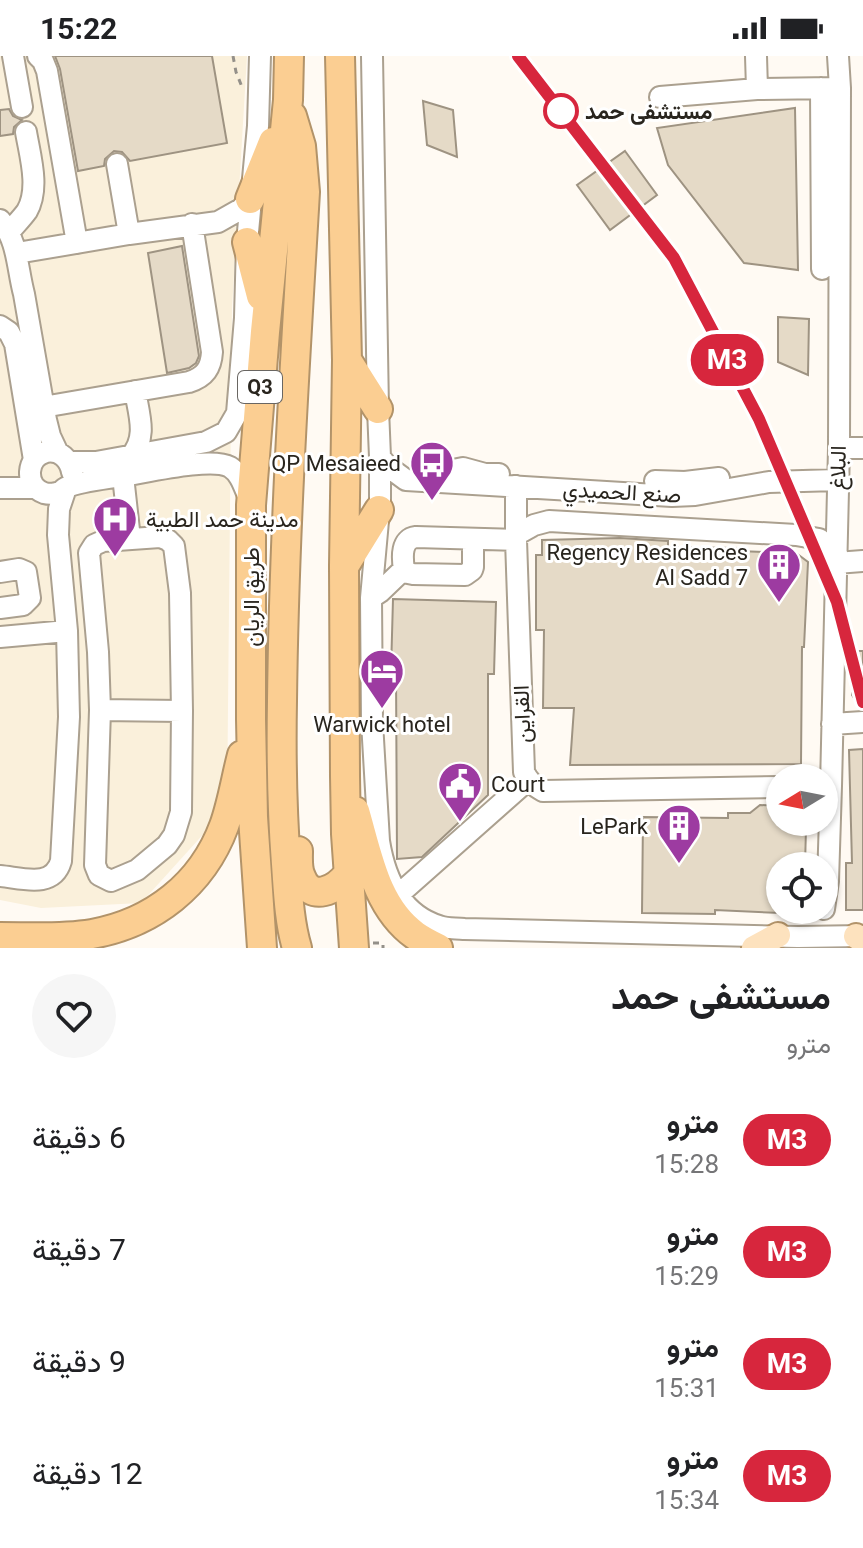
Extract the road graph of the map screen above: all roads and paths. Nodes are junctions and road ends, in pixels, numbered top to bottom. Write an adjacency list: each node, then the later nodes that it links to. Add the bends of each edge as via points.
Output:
1 (13, 56): 13 (street)
2 (38, 56): 22 (street, via 47,71)
3 (260, 56): 16 (street)
4 (289, 56): 12 (highway, طريق الريان / Q3)
5 (340, 56): 29 (highway)
6 (372, 56): 32 (street)
7 (756, 56): 10 (street)
8 (838, 56): 9 (street, البلاغ)
9 (830, 88): 10 (street); 24 (street); 33 (street, البلاغ)
10 (757, 89): 11 (street)
11 (660, 97)
12 (288, 100): 16 (highway); 28 (highway, طريق الريان / Q3); 60 (highway, via 301,146 305,192)
13 (22, 107)
14 (26, 132): 19 (street, via 32,195 29,208)
15 (111, 165): 20 (street)
16 (250, 199): 17 (street); 21 (street)
17 (218, 222): 18 (street); 21 (street, via 230,225)
18 (192, 224): 20 (street); 30 (street, via 212,362 199,379)
19 (5, 226): 23 (street)
20 (123, 235): 22 (street)
21 (247, 242): 28 (highway); 38 (street, via 237,413 226,432 206,442)
22 (77, 243): 23 (street)
23 (17, 253): 25 (street)
24 (822, 269)
25 (19, 275): 26 (street, via 15,304); 31 (street)
26 (0, 319)
27 (0, 326): 37 (street, via 15,344)
28 (265, 332): 49 (highway, طريق الريان / Q3)
29 (347, 360): 32 (highway); 56 (highway)
30 (135, 391): 31 (street); 38 (street, via 142,436)
31 (43, 407): 35 (street, via 50,436)
32 (378, 409): 36 (street)
33 (839, 448): 34 (street); 40 (street, البلاغ)
34 (863, 448)
35 (63, 457): 37 (street, via 45,452); 38 (street); 46 (street, via 72,474)
36 (380, 457): 39 (street); 48 (street)
37 (32, 464): 41 (street); 47 (street, via 32,482)
38 (127, 466): 46 (street); 49 (street, via 228,466 239,475); 52 (street)
39 (406, 480): 42 (street, صنع الحميدي); 48 (street)
40 (837, 480): 44 (street, صنع الحميدي); 54 (street, البلاغ)
41 (0, 481)
42 (435, 482): 43 (street, صنع الحميدي); 44 (street, via 463,468 485,474 672,482 717,478)
43 (516, 486): 44 (street, صنع الحميدي, via 684,496); 51 (street, القراين)
44 (736, 487)
45 (0, 488): 47 (street)
46 (67, 488): 47 (street, via 54,494); 50 (street)
47 (39, 490): 50 (street)
48 (379, 504): 56 (highway); 59 (street)
49 (251, 505): 67 (highway, طريق الريان / Q3)
50 (58, 535): 62 (street)
51 (516, 538): 53 (street); 54 (street, via 549,521 796,535 819,539); 72 (street, القراين)
52 (130, 539): 64 (street, via 103,541 89,553); 66 (street, via 160,537 174,546)
53 (473, 539): 57 (street, via 410,538 404,547); 57 (street, via 473,567 465,575 413,574)
54 (836, 558): 55 (street); 69 (street, البلاغ)
55 (863, 561)
56 (344, 566): 71 (highway)
57 (404, 569): 59 (street)
58 (0, 572): 61 (street, via 26,572 30,598 23,605)
59 (371, 598): 78 (street, via 377,822 381,858)
60 (283, 607): 76 (highway, via 296,736 299,873 306,887 321,892); 88 (highway, via 284,843)
61 (0, 608)
62 (67, 631): 63 (street); 65 (street)
63 (0, 637)
64 (100, 709): 65 (street); 66 (street); 75 (street)
65 (69, 710): 74 (street)
66 (182, 711): 75 (street, via 181,812 174,835 122,877 107,880)
67 (251, 719): 82 (highway, via 213,851 179,895 124,926 90,934); 87 (highway, طريق الريان / Q3)
68 (863, 722): 69 (street)
69 (832, 724): 70 (street, البلاغ)
70 (829, 764)
71 (345, 776): 76 (highway); 89 (highway, via 377,885 399,921)
72 (528, 780): 73 (street, via 543,791); 78 (street)
73 (766, 787)
74 (58, 865): 75 (street, via 78,859); 77 (street, via 45,879)
75 (96, 865)
76 (348, 874): 84 (highway)
77 (0, 876)
78 (397, 896): 81 (street, via 440,927)
79 (838, 921): 83 (street, البلاغ)
80 (816, 924): 81 (street, البلاغ)
81 (788, 936): 83 (street); 90 (main road)
82 (0, 937)
83 (861, 938)
84 (349, 939)
85 (0, 945): 86 (main road)
86 (26, 948)
87 (262, 948)
88 (297, 948)
89 (438, 948)
90 (754, 948)

